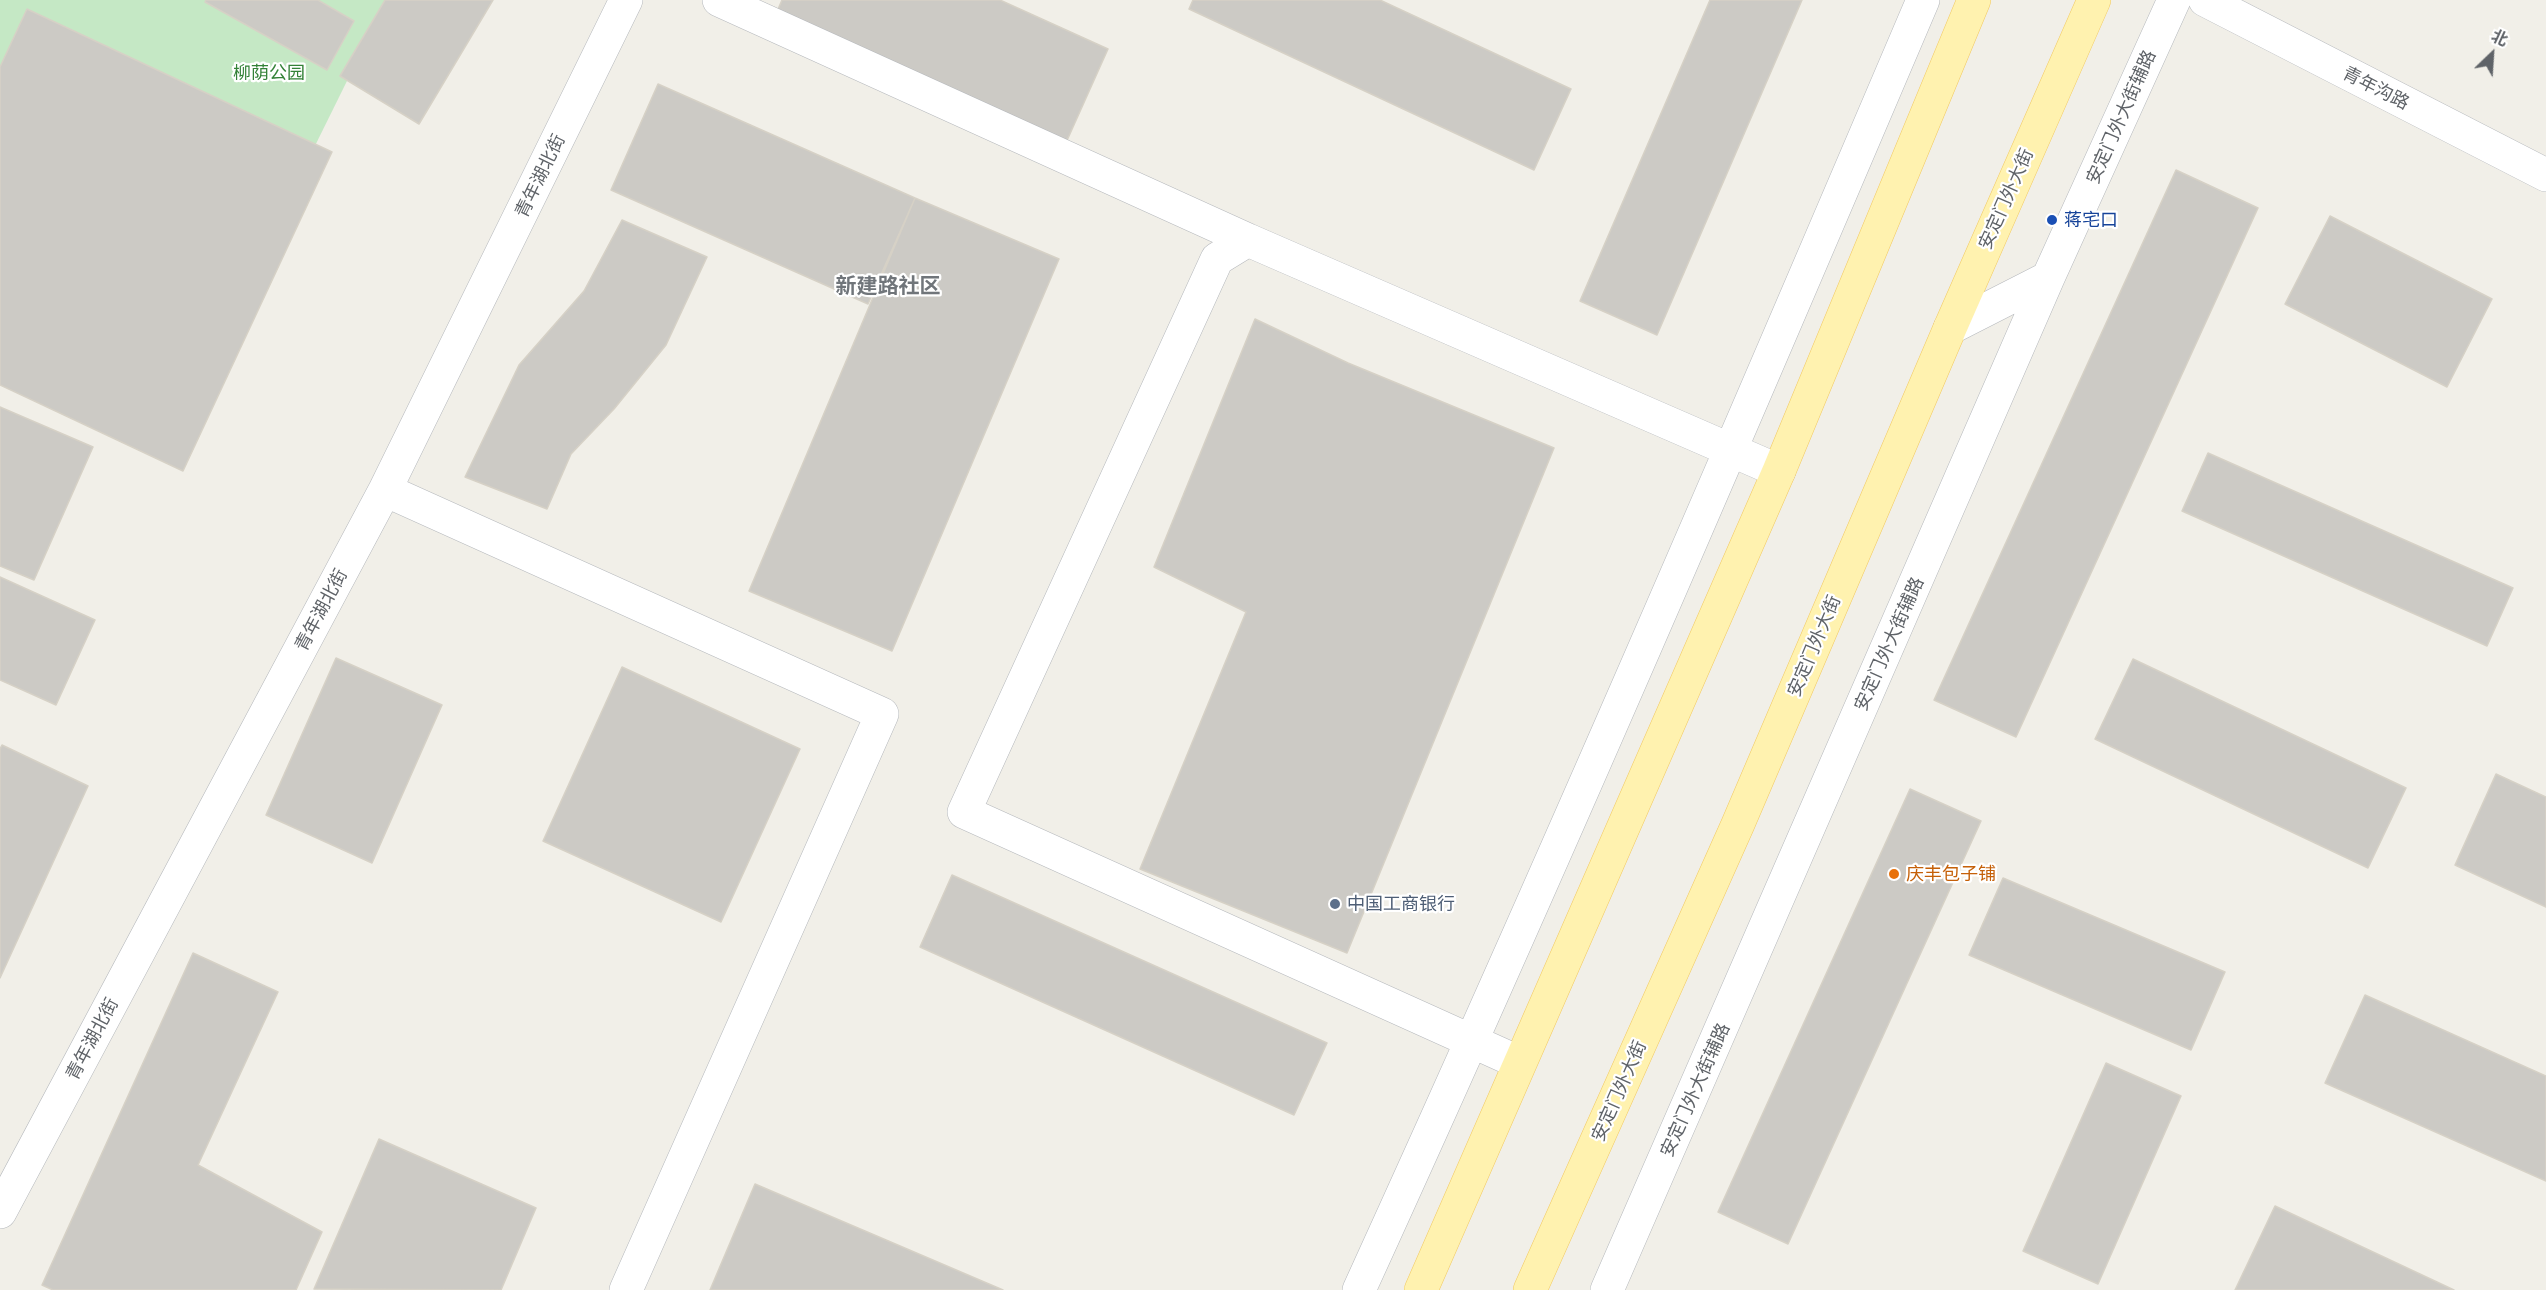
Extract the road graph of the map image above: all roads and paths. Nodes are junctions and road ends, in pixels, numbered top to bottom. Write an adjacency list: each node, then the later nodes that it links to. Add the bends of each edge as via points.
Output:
1 (626, 0): 14 (street, 青年湖北街)
2 (719, 0): 9 (street)
3 (1923, 0): 12 (street)
4 (1974, 0): 13 (main road)
5 (2094, 0): 11 (main road, 安定门外大街)
6 (2174, 0): 10 (street, 安定门外大街辅路)
7 (2205, 0): 8 (street, 青年沟路)
8 (2546, 175)
9 (1248, 240): 12 (street); 15 (street, via 1218,260 964,812)
10 (2048, 278): 11 (street); 22 (street, 安定门外大街辅路)
11 (1950, 328): 21 (main road, 安定门外大街, via 1738,824)
12 (1731, 450): 13 (street); 15 (street)
13 (1779, 471): 16 (main road)
14 (385, 490): 17 (street, 青年湖北街); 18 (street, via 882,714)
15 (1473, 1042): 16 (street); 19 (street)
16 (1518, 1062): 20 (main road)
17 (0, 1212)
18 (626, 1290)
19 (1359, 1290)
20 (1421, 1290)
21 (1530, 1290)
22 (1607, 1290)

